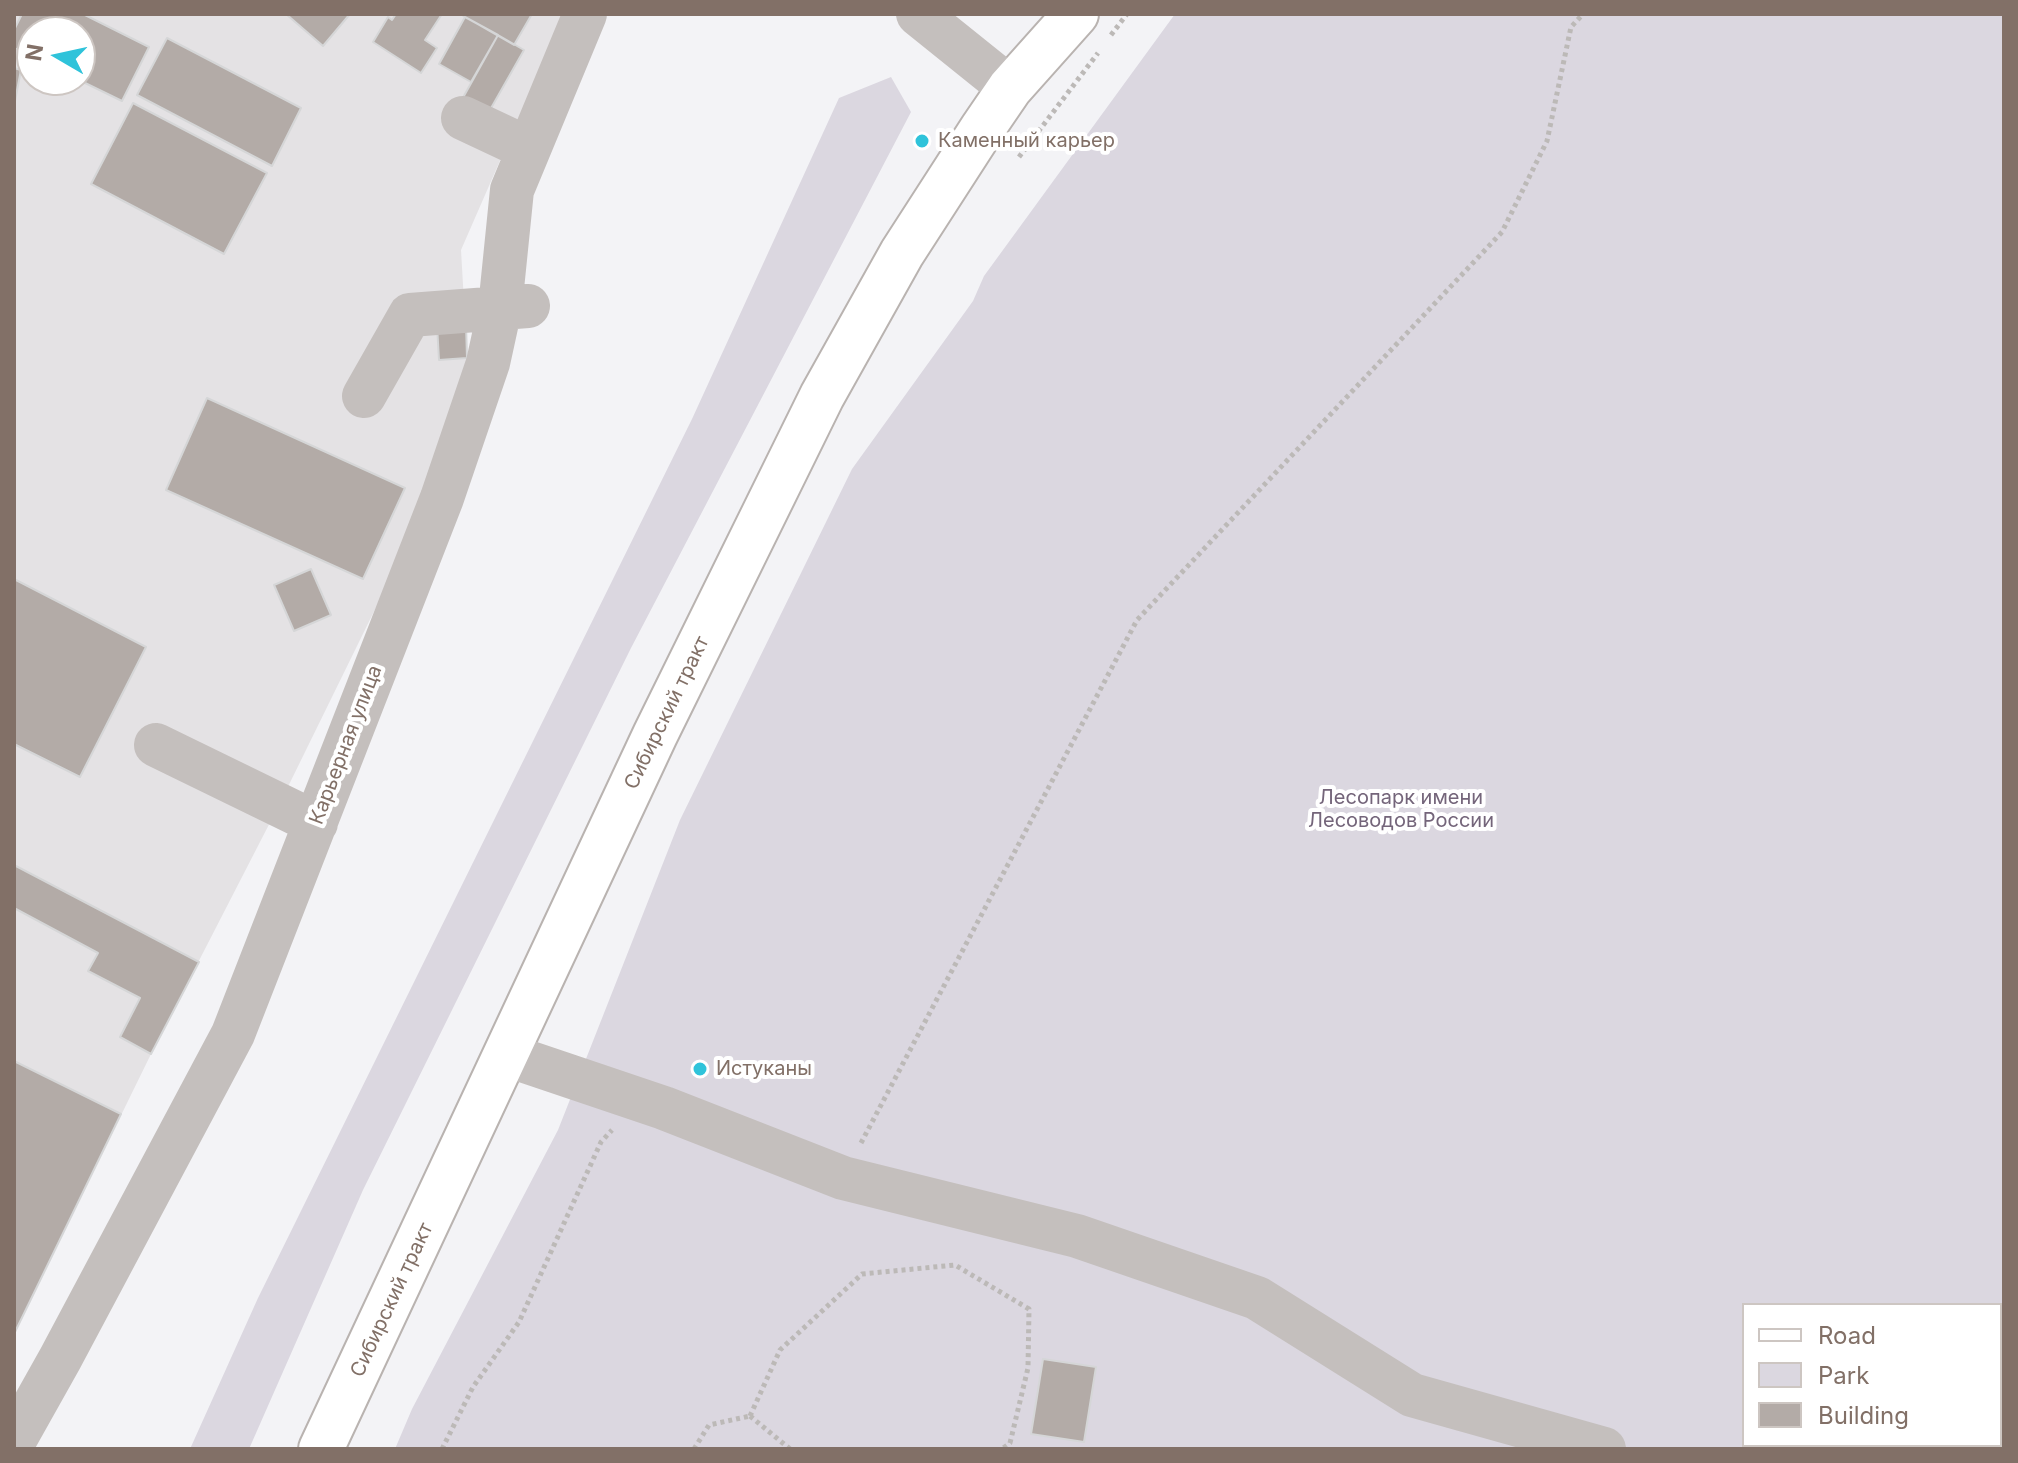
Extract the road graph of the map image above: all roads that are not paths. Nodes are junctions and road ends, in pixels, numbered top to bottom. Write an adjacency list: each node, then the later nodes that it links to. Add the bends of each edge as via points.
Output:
1 (585, 14): 6 (street, Карьерная улица)
2 (918, 14): 4 (street)
3 (1092, 26): 4 (main road, Сибирский тракт)
4 (1010, 88): 11 (main road, Сибирский тракт, via 902,253 822,396 655,735)
5 (463, 118): 6 (street)
6 (529, 149): 7 (street, Карьерная улица, via 512,190)
7 (515, 307): 8 (street, via 410,315); 10 (street, Карьерная улица, via 488,363 442,498)
8 (364, 396)
9 (156, 745): 10 (street)
10 (316, 823): 12 (street, Карьерная улица, via 233,1034)
11 (507, 1055): 13 (main road, Сибирский тракт); 14 (street, via 664,1108 843,1178 1077,1236 1257,1298 1412,1395)
12 (14, 1441)
13 (321, 1449)
14 (1604, 1449)

